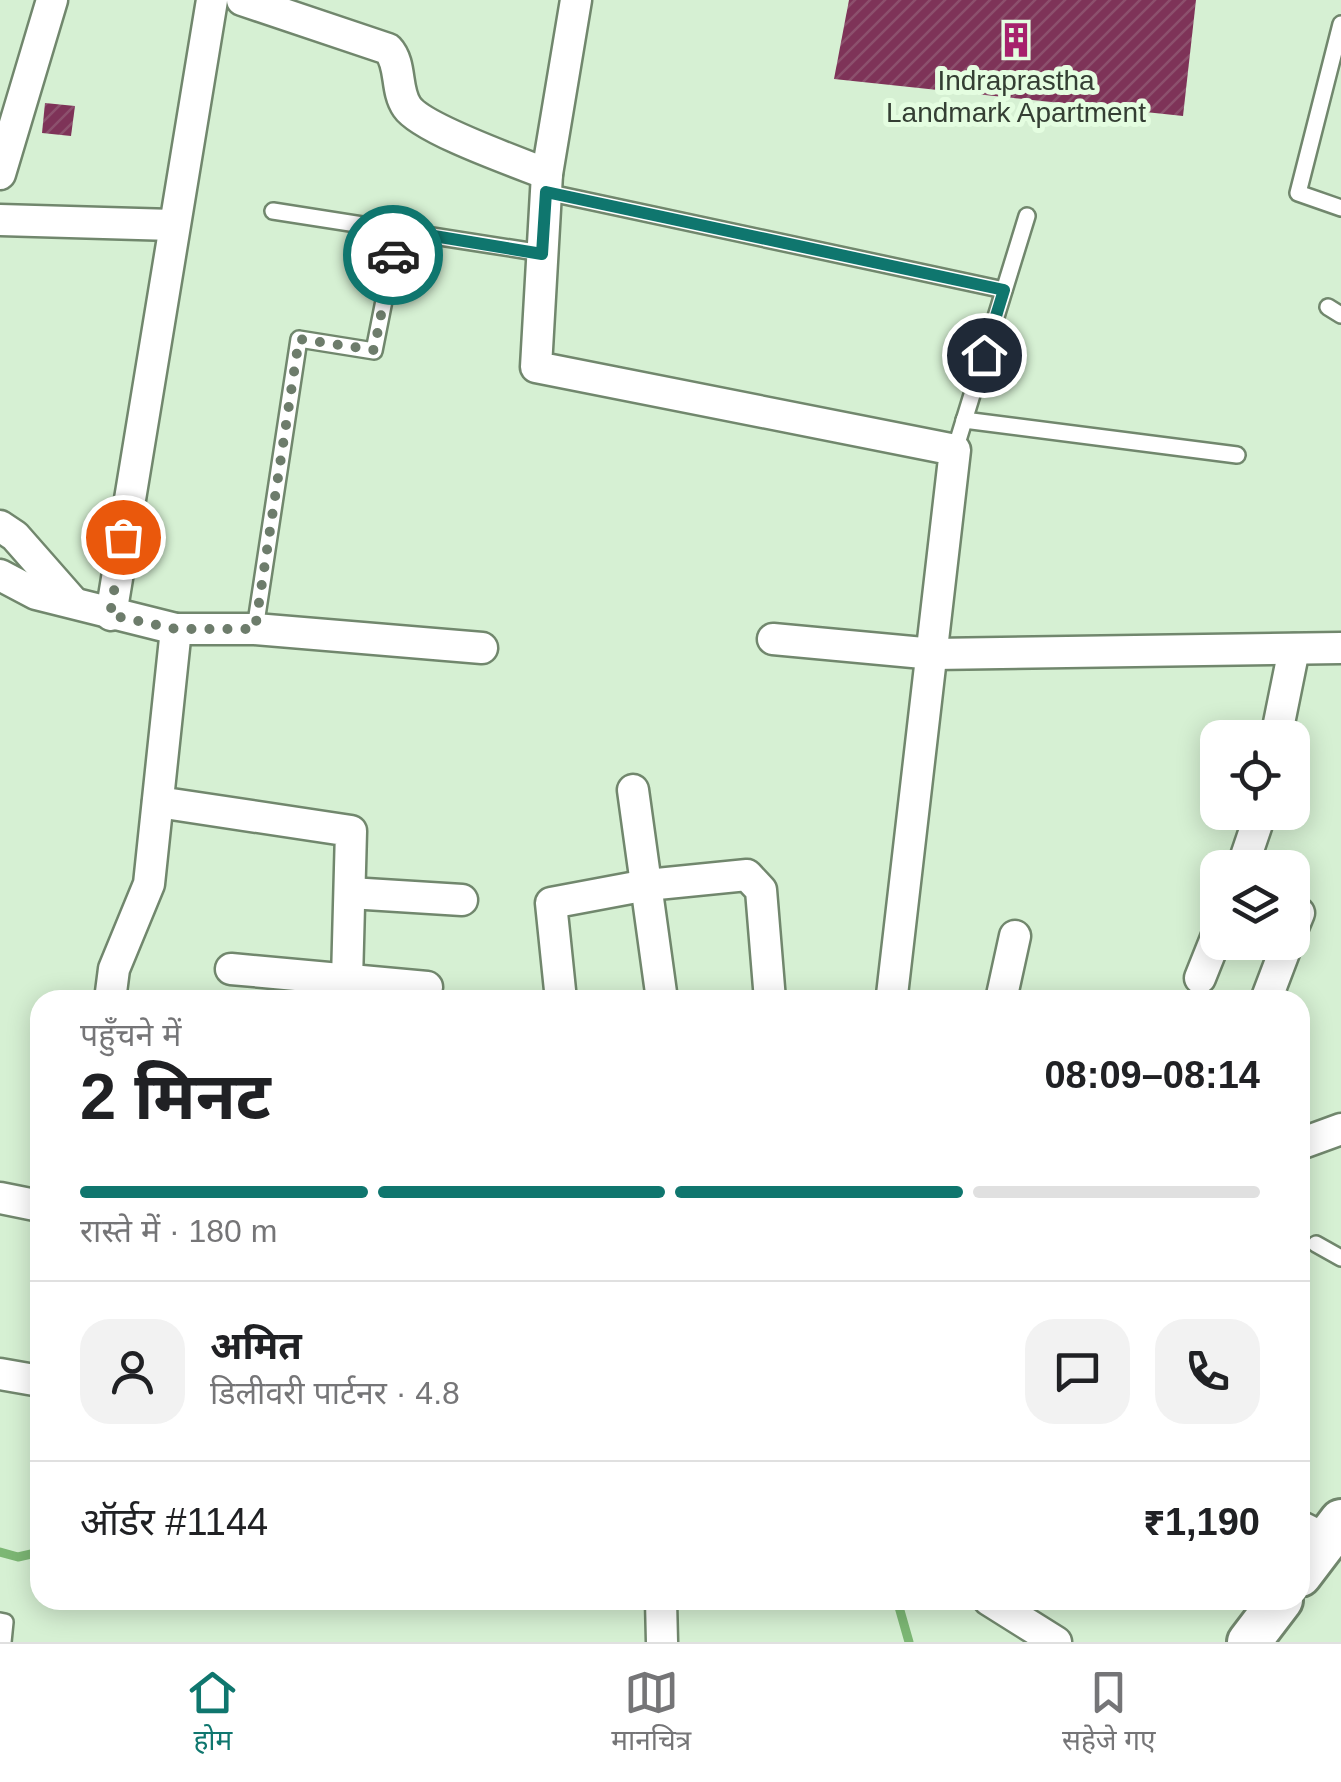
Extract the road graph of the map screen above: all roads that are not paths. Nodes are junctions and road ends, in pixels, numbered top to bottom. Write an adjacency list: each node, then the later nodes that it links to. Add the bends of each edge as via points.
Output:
1 (52, 0): 6 (street)
2 (212, 0): 12 (street)
3 (242, 0): 7 (street, via 388,49 403,101 419,119)
4 (576, 0): 7 (street)
5 (1341, 24): 8 (lane, via 1298,194)
6 (0, 174)
7 (546, 183): 14 (street); 15 (lane)
8 (1341, 208)
9 (273, 211): 13 (lane)
10 (1027, 216): 15 (lane)
11 (0, 220): 12 (street)
12 (173, 225): 22 (street)
13 (398, 230): 14 (lane); 24 (lane, via 374,350 299,339)
14 (542, 254): 17 (street, via 536,367)
15 (1004, 290): 16 (lane)
16 (964, 420): 17 (lane); 18 (lane)
17 (955, 450): 29 (street)
18 (1237, 455)
19 (0, 526): 21 (street)
20 (0, 575): 21 (street, via 36,594)
21 (73, 602): 22 (street)
22 (110, 615): 23 (street)
23 (176, 629): 24 (street); 32 (street)
24 (255, 629): 26 (street)
25 (773, 639): 29 (street)
26 (482, 648)
27 (1341, 648): 28 (street)
28 (1294, 649): 29 (street); 30 (street)
29 (934, 654): 47 (street)
30 (1280, 720)
31 (633, 790): 33 (street)
32 (158, 802): 34 (street, via 352,831); 43 (street, via 149,884)
33 (647, 885): 44 (street, via 551,903); 45 (street); 46 (street, via 755,879)
34 (350, 893): 35 (street); 41 (street)
35 (462, 900)
36 (1016, 936): 48 (street)
37 (1207, 960): 40 (street)
38 (1281, 960): 49 (street)
39 (231, 969): 41 (street)
40 (1200, 978)
41 (347, 980): 42 (street)
42 (427, 987)
43 (111, 990)
44 (560, 990)
45 (661, 990)
46 (769, 990)
47 (893, 990)
48 (1002, 990)
49 (1270, 990)
50 (1341, 1130): 51 (street)
51 (1310, 1141)
52 (0, 1198): 53 (street)
53 (30, 1204)
54 (1316, 1244): 55 (lane)
55 (1341, 1258)
56 (0, 1374): 57 (street)
57 (30, 1378)
58 (1324, 1524): 59 (street)
59 (1310, 1554)
60 (661, 1610): 65 (street)
61 (1004, 1610): 66 (street)
62 (1274, 1610): 67 (street)
63 (0, 1621): 64 (lane)
64 (4, 1642)
65 (662, 1642)
66 (1056, 1642)
67 (1250, 1642)

